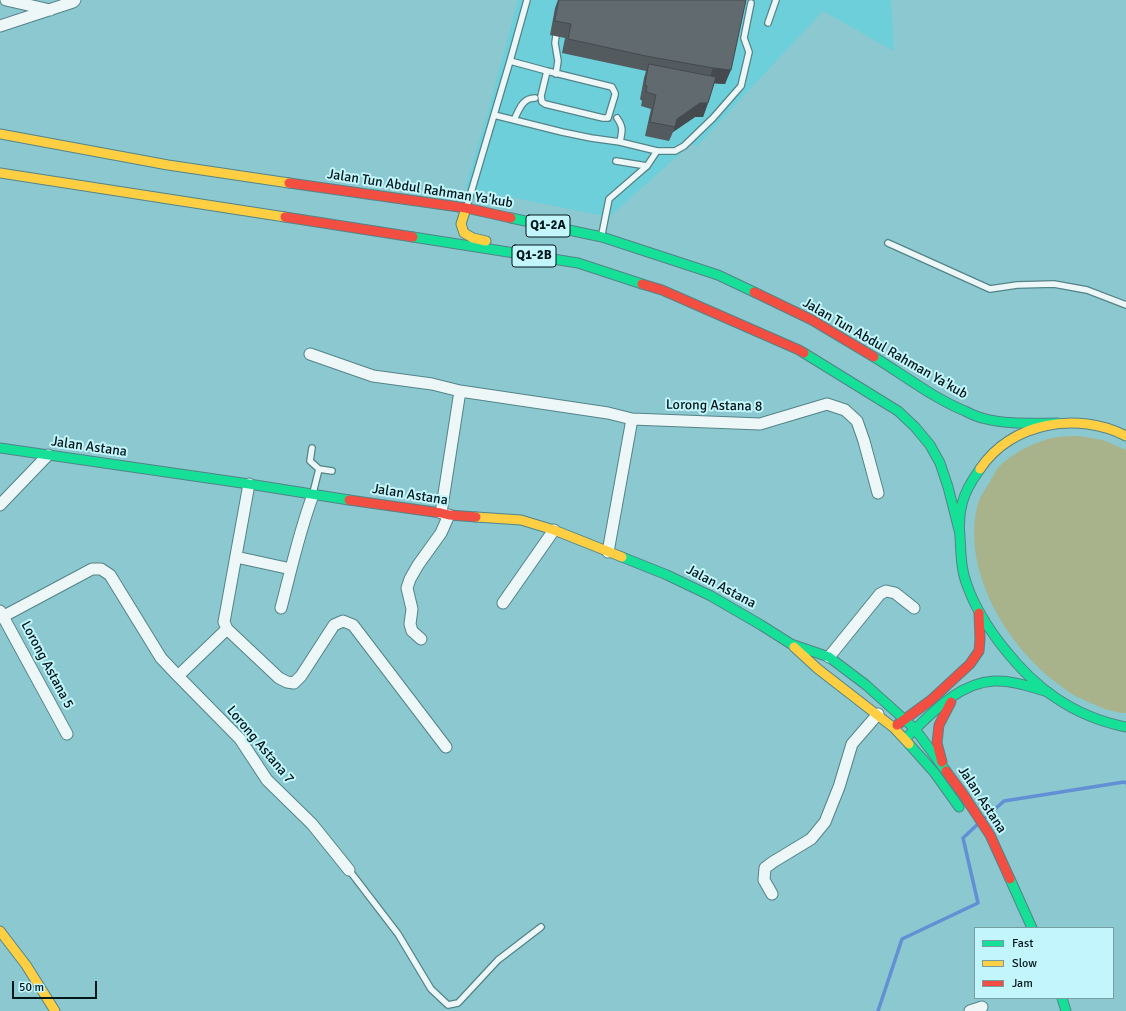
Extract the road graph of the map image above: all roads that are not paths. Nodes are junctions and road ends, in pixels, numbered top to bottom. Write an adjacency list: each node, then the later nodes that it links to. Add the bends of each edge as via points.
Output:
1 (6, 0): 6 (street)
2 (75, 0): 6 (street)
3 (527, 0): 10 (lane)
4 (776, 0): 7 (lane)
5 (751, 3): 19 (lane, via 744,38 749,52 739,88 684,146 675,151)
6 (51, 10): 8 (street)
7 (768, 23)
8 (0, 26)
9 (556, 36): 12 (lane)
10 (510, 61): 11 (lane); 14 (lane)
11 (547, 71): 12 (lane); 12 (lane, via 542,102 608,118 616,92 612,87)
12 (556, 74)
13 (535, 98): 16 (lane, via 523,103)
14 (494, 115): 16 (lane); 23 (lane)
15 (618, 118): 18 (lane, via 622,125)
16 (514, 120): 18 (lane)
17 (0, 134): 23 (main road, Jalan Tun Abdul Rahman Ya'kub / Q1-2A, via 168,165)
18 (620, 142): 19 (lane)
19 (657, 151): 21 (lane)
20 (616, 161): 21 (lane)
21 (647, 166): 24 (lane, via 609,199)
22 (0, 173): 26 (main road, Q1-2B)
23 (466, 208): 24 (main road, Jalan Tun Abdul Rahman Ya'kub / Q1-2A); 26 (main road, via 461,224 464,233 473,238 559,255)
24 (602, 237): 31 (main road, Jalan Tun Abdul Rahman Ya'kub / Q1-2A, via 718,275 812,320 955,408 981,418 1007,423)
25 (888, 243): 27 (lane, via 990,289 1054,284 1087,290)
26 (578, 262): 45 (main road, Q1-2B, via 662,290 799,350 898,411 930,445 940,463)
27 (1126, 305)
28 (310, 354): 29 (street, Lorong Astana 8, via 373,376 432,384)
29 (460, 391): 30 (street, Lorong Astana 8, via 608,412); 43 (street)
30 (632, 419): 40 (street, Lorong Astana 8, via 760,424 827,404 845,410 857,421); 46 (street)
31 (1058, 423): 32 (main road, via 1084,423); 45 (main road, via 1024,432 1010,439 983,463 962,501)
32 (1121, 431): 33 (main road)
33 (1126, 436)
34 (0, 448): 36 (main road, Jalan Astana)
35 (312, 448): 37 (lane, via 310,461)
36 (48, 455): 39 (main road, Jalan Astana); 42 (street)
37 (319, 469): 38 (lane); 41 (lane)
38 (332, 471)
39 (249, 484): 41 (main road, Jalan Astana); 47 (street)
40 (878, 493)
41 (313, 495): 43 (main road, Jalan Astana); 48 (street)
42 (0, 505)
43 (445, 514): 44 (main road, Jalan Astana, via 520,520); 55 (street, via 441,533 418,565 407,588 412,609 410,624 412,631)
44 (554, 530): 46 (main road, Jalan Astana); 49 (street)
45 (960, 534): 52 (main road, via 963,573)
46 (608, 552): 56 (main road, Jalan Astana, via 712,596)
47 (236, 557): 48 (street); 54 (street, via 224,622)
48 (291, 569): 50 (street)
49 (503, 603)
50 (281, 608)
51 (914, 608): 57 (street, via 895,593 886,591 880,594)
52 (979, 613): 60 (main road, via 1008,653); 62 (main road, via 979,651 970,664)
53 (1, 615): 58 (street, Lorong Astana 7, via 92,569 102,570 110,574 161,658); 70 (street, Lorong Astana 5)
54 (227, 629): 58 (street); 72 (street, via 279,678 294,683 334,625 343,620 353,625)
55 (421, 640)
56 (791, 644): 57 (main road, Jalan Astana); 65 (main road, Jalan Astana, via 818,669)
57 (829, 657): 59 (main road, Jalan Astana)
58 (178, 676): 75 (street, Lorong Astana 7, via 240,740 267,780 312,824)
59 (866, 685): 64 (main road, via 892,702); 66 (main road, Jalan Astana)
60 (1048, 692): 61 (main road, via 994,681 970,687); 69 (main road, via 1095,719)
61 (953, 697): 68 (main road); 73 (main road, via 939,725 937,743)
62 (931, 700): 63 (main road); 66 (main road)
63 (914, 703)
64 (902, 704)
65 (878, 714): 67 (main road, Jalan Astana); 76 (street, via 852,744 839,788 825,822 810,839 765,868 764,880)
66 (904, 720): 67 (main road); 68 (main road, Jalan Astana)
67 (894, 728): 71 (main road, Jalan Astana)
68 (915, 729): 71 (main road); 73 (main road, Jalan Astana)
69 (1126, 729)
70 (67, 734)
71 (904, 739): 74 (main road, Jalan Astana, via 934,772)
72 (446, 747)
73 (942, 765): 78 (main road, Jalan Astana, via 977,814 983,835 999,856)
74 (964, 813)
75 (349, 870): 77 (lane, via 398,934 431,990 448,1005 458,1002 498,960)
76 (772, 894)
77 (540, 927)
78 (1032, 927)
79 (0, 931): 82 (main road, via 26,965)
80 (1062, 999): 84 (main road)
81 (982, 1006): 83 (street)
82 (55, 1011)
83 (970, 1011)
84 (1066, 1011)

